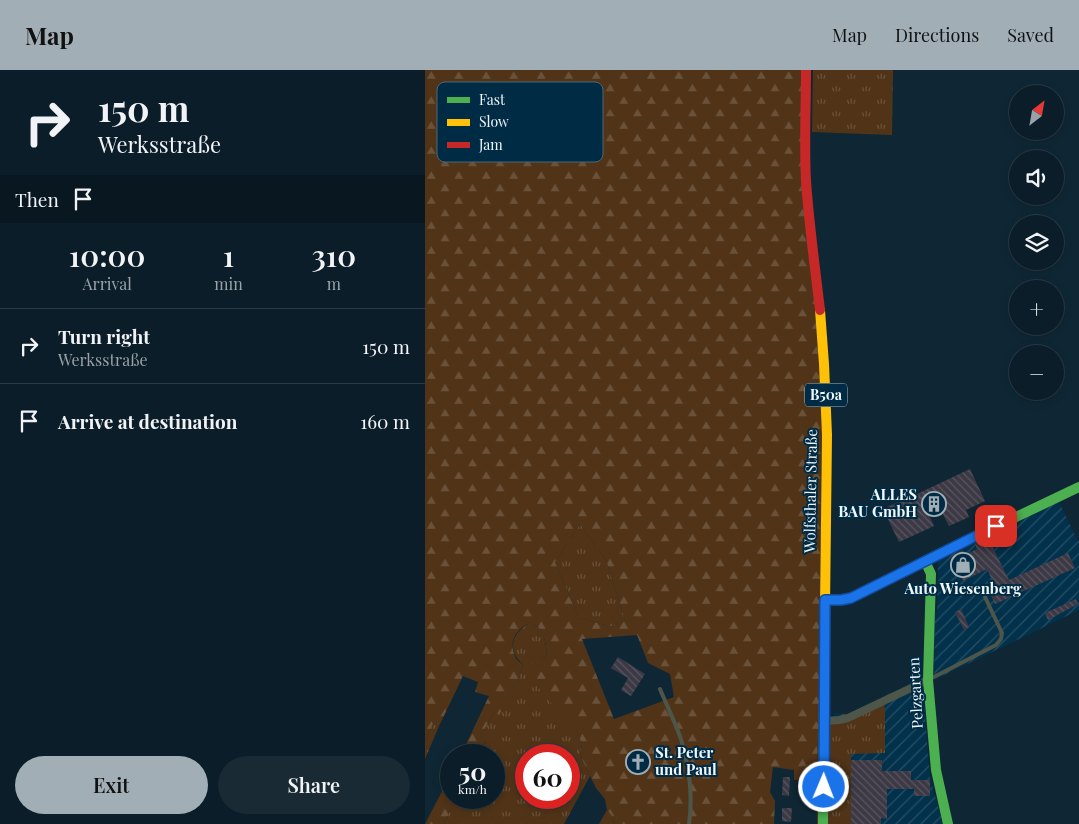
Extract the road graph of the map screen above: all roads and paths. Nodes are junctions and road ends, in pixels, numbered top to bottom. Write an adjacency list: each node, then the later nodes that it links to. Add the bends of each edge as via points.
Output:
1 (806, 70): 5 (main road, Wolfsthaler Straße / B50a, via 807,194 826,372)
2 (1079, 487): 3 (main road)
3 (925, 561): 5 (main road, via 851,598); 6 (main road, Pelzgarten, via 931,574)
4 (985, 597): 6 (lane, via 1002,633 997,645)
5 (825, 600): 8 (main road, Wolfsthaler Straße / B50a)
6 (928, 680): 8 (street, via 848,718); 11 (main road, Pelzgarten, via 936,770)
7 (660, 689): 9 (lane, via 681,739 691,790)
8 (825, 721): 10 (main road, Wolfsthaler Straße / B50a)
9 (689, 824)
10 (823, 824)
11 (948, 824)

